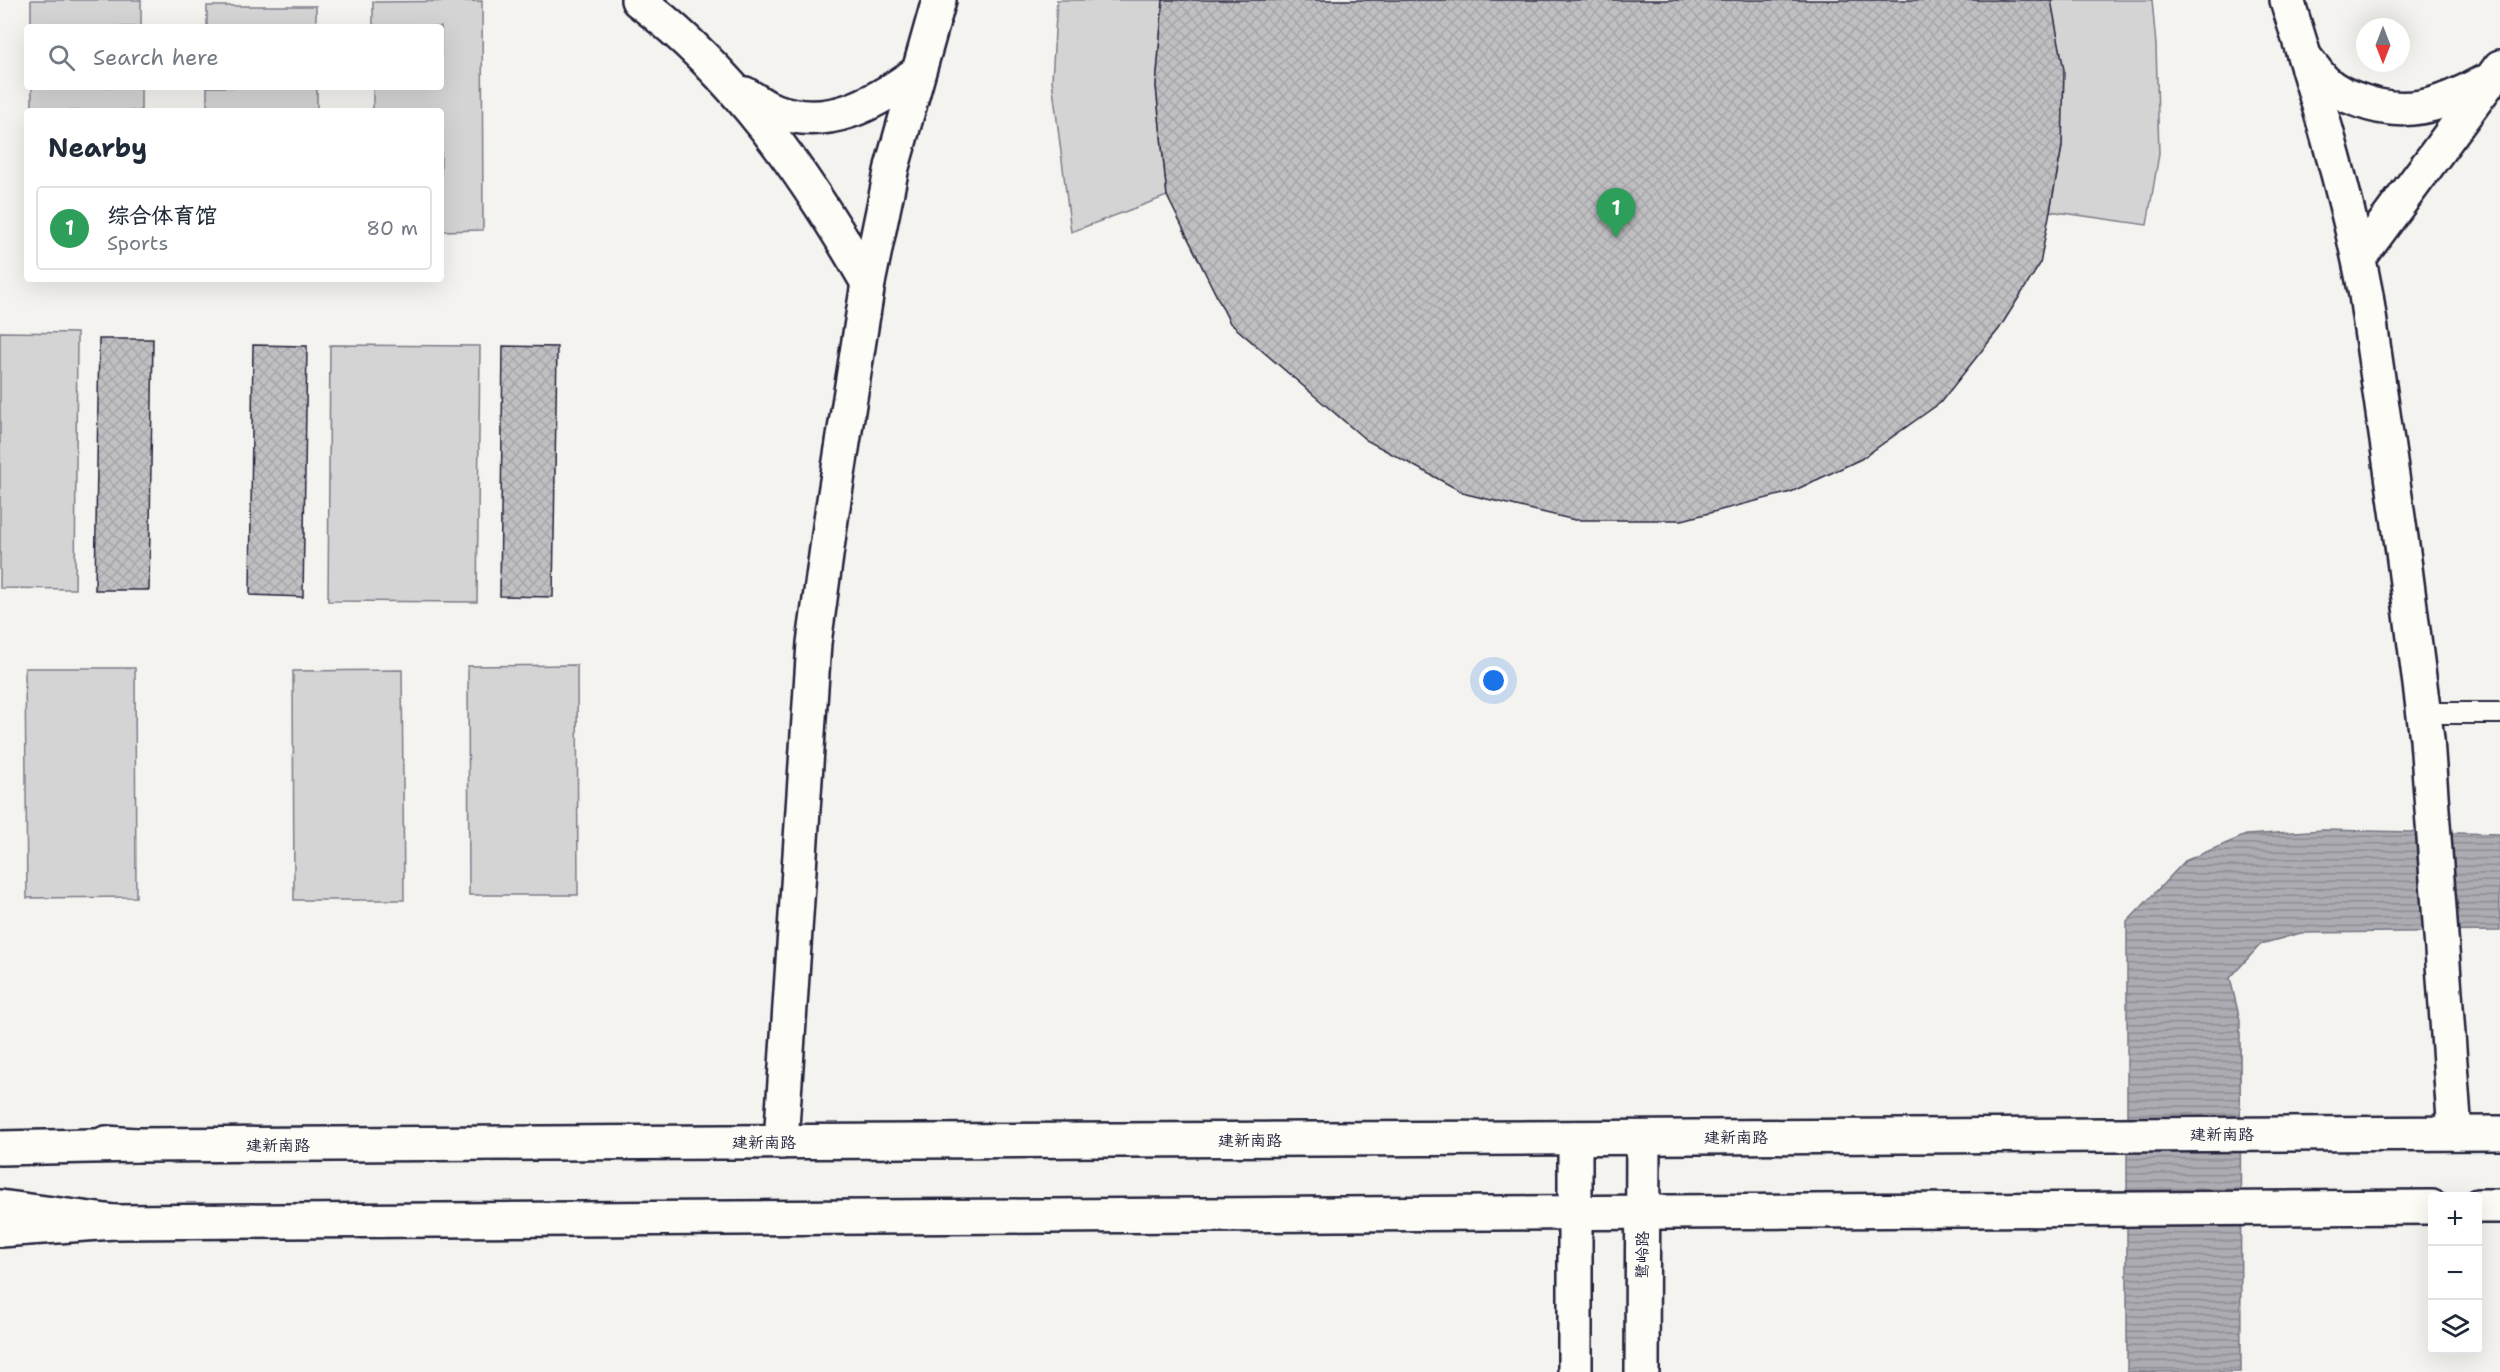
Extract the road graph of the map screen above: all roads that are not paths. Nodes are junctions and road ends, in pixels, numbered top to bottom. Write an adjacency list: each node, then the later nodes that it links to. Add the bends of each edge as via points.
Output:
1 (638, 0): 7 (main road, via 684,37)
2 (939, 0): 5 (main road)
3 (2287, 0): 4 (main road)
4 (2305, 58): 6 (main road, via 2326,83 2346,96 2399,110 2451,100); 8 (main road)
5 (917, 73): 7 (main road, via 860,109 835,116 791,116 772,110); 9 (main road)
6 (2494, 73): 8 (main road)
7 (733, 87): 9 (main road, via 831,218)
8 (2358, 258): 11 (main road, via 2402,540)
9 (868, 283): 17 (main road, via 814,643)
10 (2500, 713): 11 (lane)
11 (2425, 726): 12 (main road)
12 (2455, 1133): 13 (main road, 建新南路); 16 (main road, 建新南路)
13 (2500, 1133)
14 (0, 1134): 18 (main road, 建新南路)
15 (1575, 1138): 16 (main road, 建新南路); 17 (main road, 建新南路); 24 (main road)
16 (1643, 1138): 25 (main road, 鹭岭路)
17 (781, 1142): 18 (main road, 建新南路)
18 (136, 1145): 19 (main road)
19 (0, 1148)
20 (2482, 1206): 21 (main road)
21 (2500, 1206)
22 (2428, 1207): 25 (main road)
23 (0, 1208): 26 (main road)
24 (1575, 1212): 25 (main road); 26 (main road); 28 (main road)
25 (1642, 1212): 29 (main road, 鹭岭路)
26 (114, 1222): 27 (main road)
27 (0, 1230)
28 (1575, 1372)
29 (1642, 1372)

